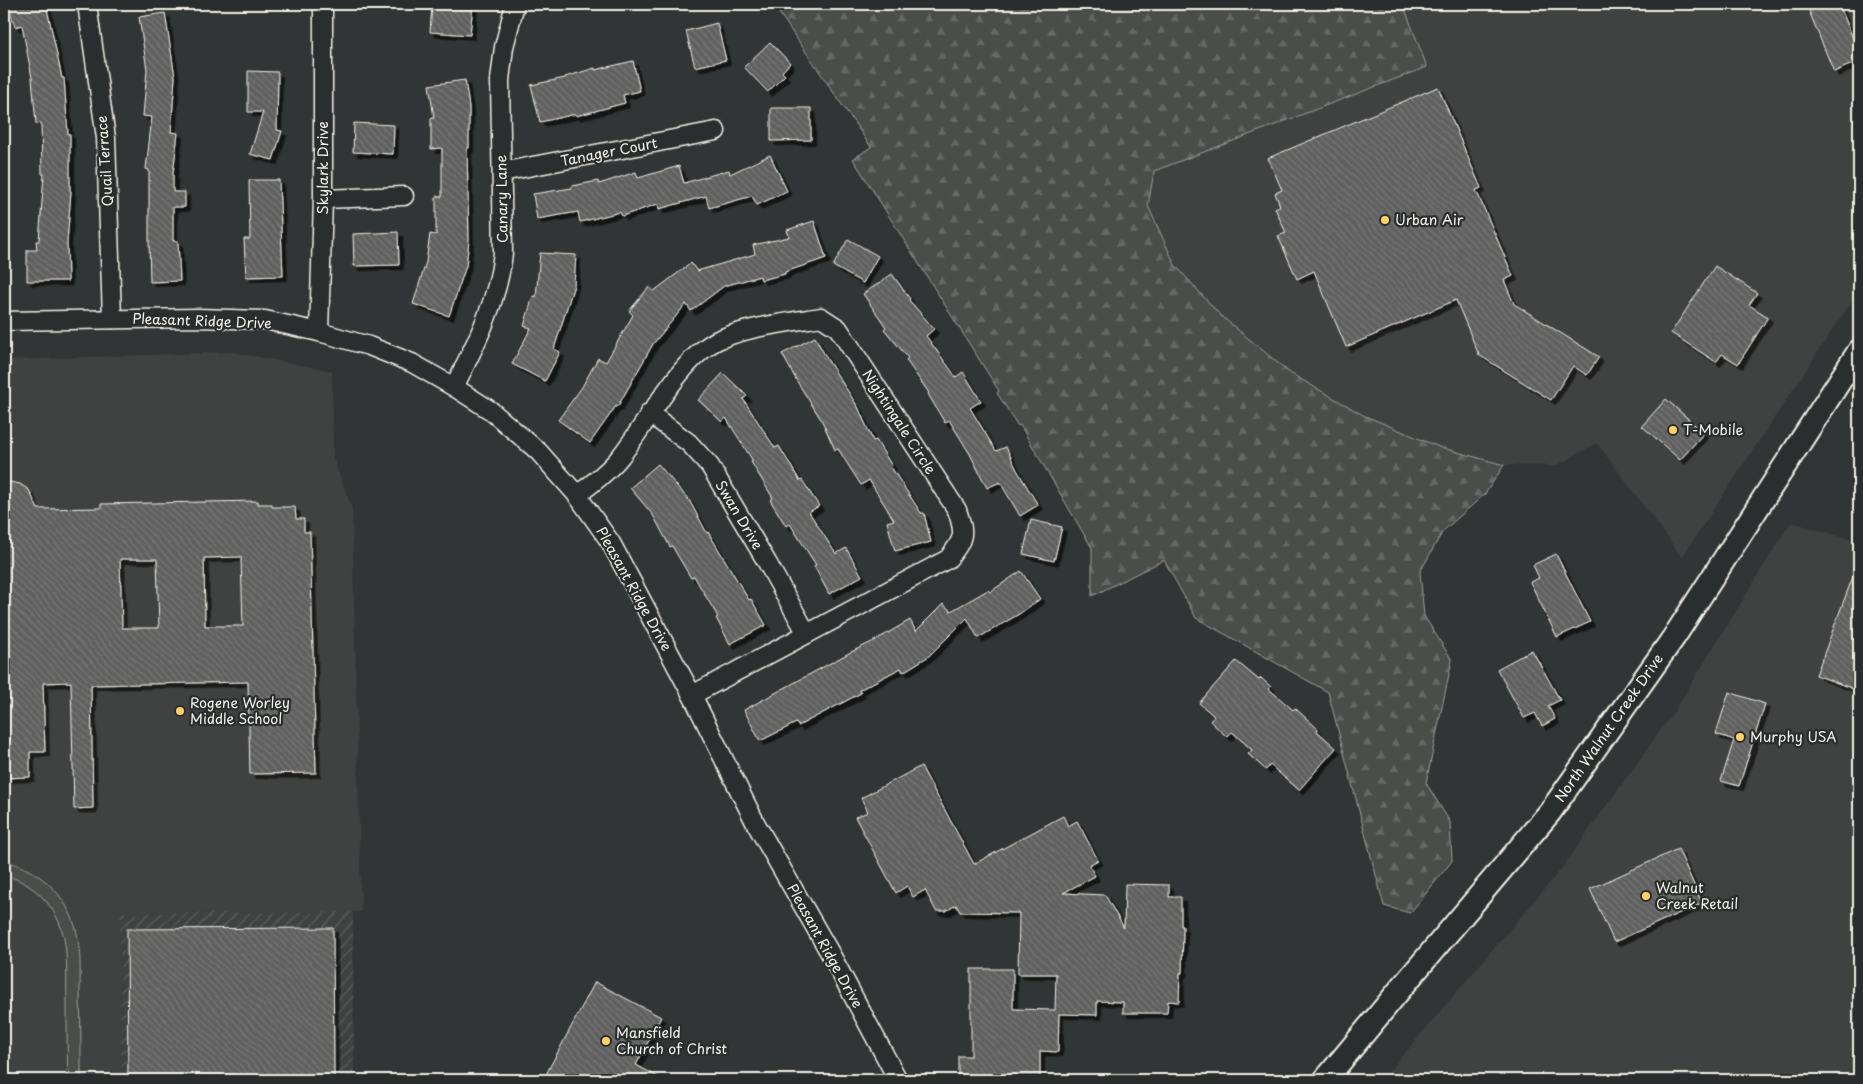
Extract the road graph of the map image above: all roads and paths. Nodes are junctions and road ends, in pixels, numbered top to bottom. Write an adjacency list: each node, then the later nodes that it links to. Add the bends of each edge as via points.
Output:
1 (87, 4): 8 (street, Quail Terrace, via 106,138)
2 (323, 4): 7 (street, Skylark Drive)
3 (515, 4): 5 (street, Canary Lane, via 500,80)
4 (716, 131): 5 (street, Tanager Court)
5 (502, 172): 12 (street, Canary Lane, via 501,273 487,320)
6 (404, 196): 7 (street)
7 (323, 199): 10 (street, Skylark Drive)
8 (112, 318): 9 (street, Pleasant Ridge Drive); 10 (street, Pleasant Ridge Drive, via 264,320)
9 (4, 321)
10 (319, 332): 12 (street, Pleasant Ridge Drive, via 368,346)
11 (1859, 351): 18 (main road, North Walnut Creek Drive, via 1674,637 1560,798)
12 (454, 386): 14 (street, Pleasant Ridge Drive, via 490,410 538,451)
13 (650, 413): 14 (street, Nightingale Circle, via 619,458); 15 (street, Swan Drive, via 689,443 710,466); 15 (street, Nightingale Circle, via 688,365 720,339 821,317 838,328 957,510 963,529 958,546 948,559)
14 (577, 495): 16 (street, Pleasant Ridge Drive, via 611,543)
15 (807, 634): 16 (street, Nightingale Circle)
16 (692, 695): 17 (street, Pleasant Ridge Drive, via 756,824)
17 (898, 1080)
18 (1325, 1080)

